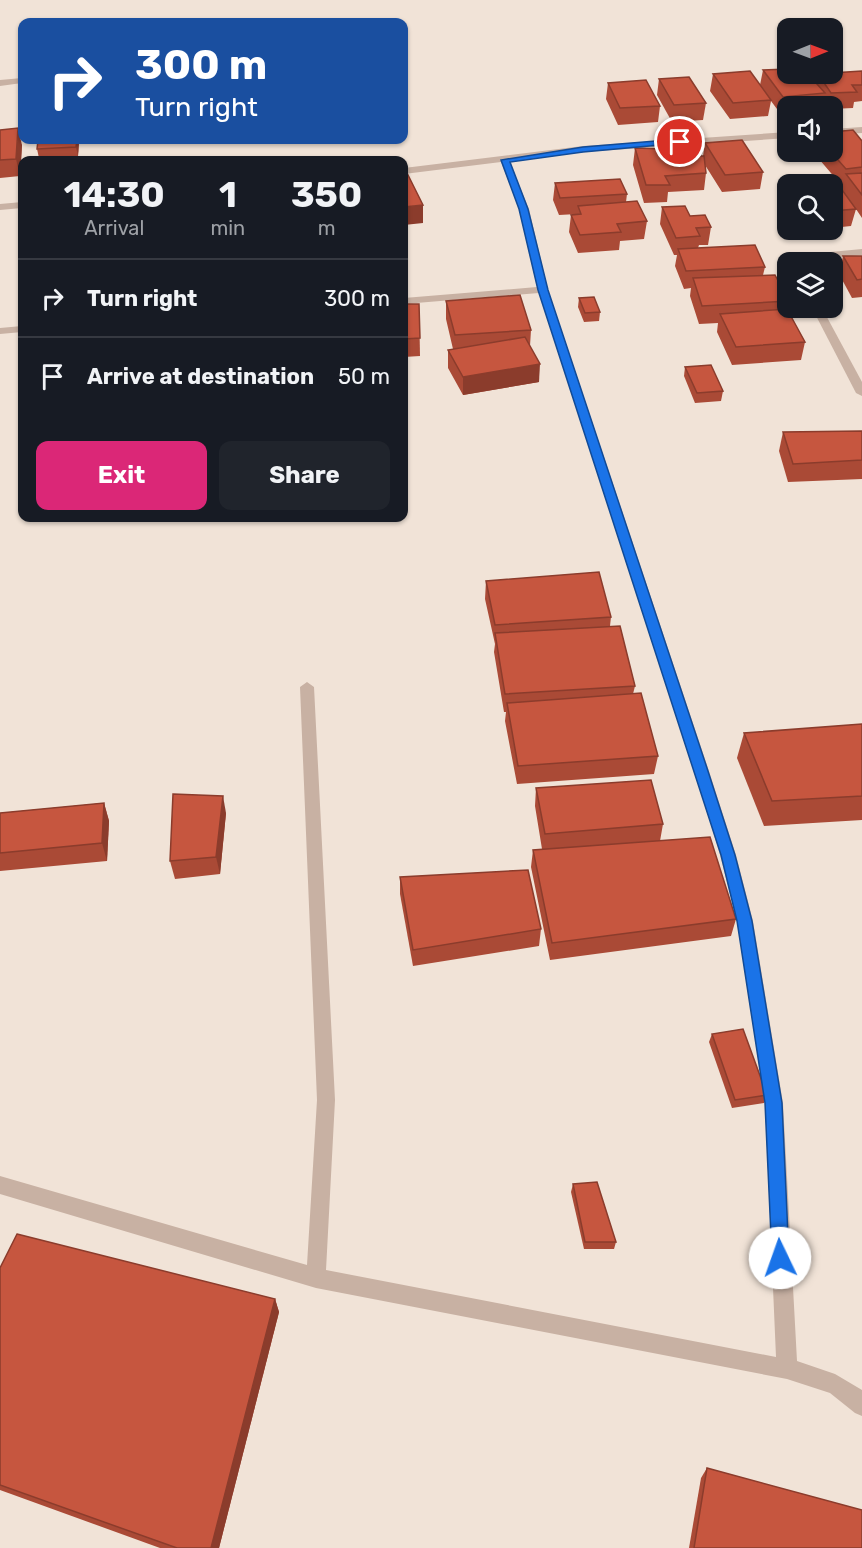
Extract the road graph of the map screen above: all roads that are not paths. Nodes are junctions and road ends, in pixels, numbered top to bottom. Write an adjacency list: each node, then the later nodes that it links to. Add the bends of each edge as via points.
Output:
1 (18, 81): 2 (street)
2 (0, 83)
3 (862, 130): 4 (street)
4 (843, 131)
5 (777, 136): 6 (street, via 626,145)
6 (505, 160): 7 (street); 12 (street, via 524,209)
7 (408, 171)
8 (18, 205): 9 (street)
9 (0, 207)
10 (862, 252): 11 (street)
11 (843, 254)
12 (543, 290): 13 (street); 21 (street, via 701,768 745,921 774,1103)
13 (408, 301)
14 (822, 318): 17 (street)
15 (18, 329): 16 (street)
16 (0, 331)
17 (862, 393)
18 (307, 687): 20 (street, via 326,1100)
19 (0, 1185): 20 (street)
20 (316, 1278): 21 (street)
21 (787, 1369): 22 (street, via 826,1380 846,1390)
22 (862, 1406)

